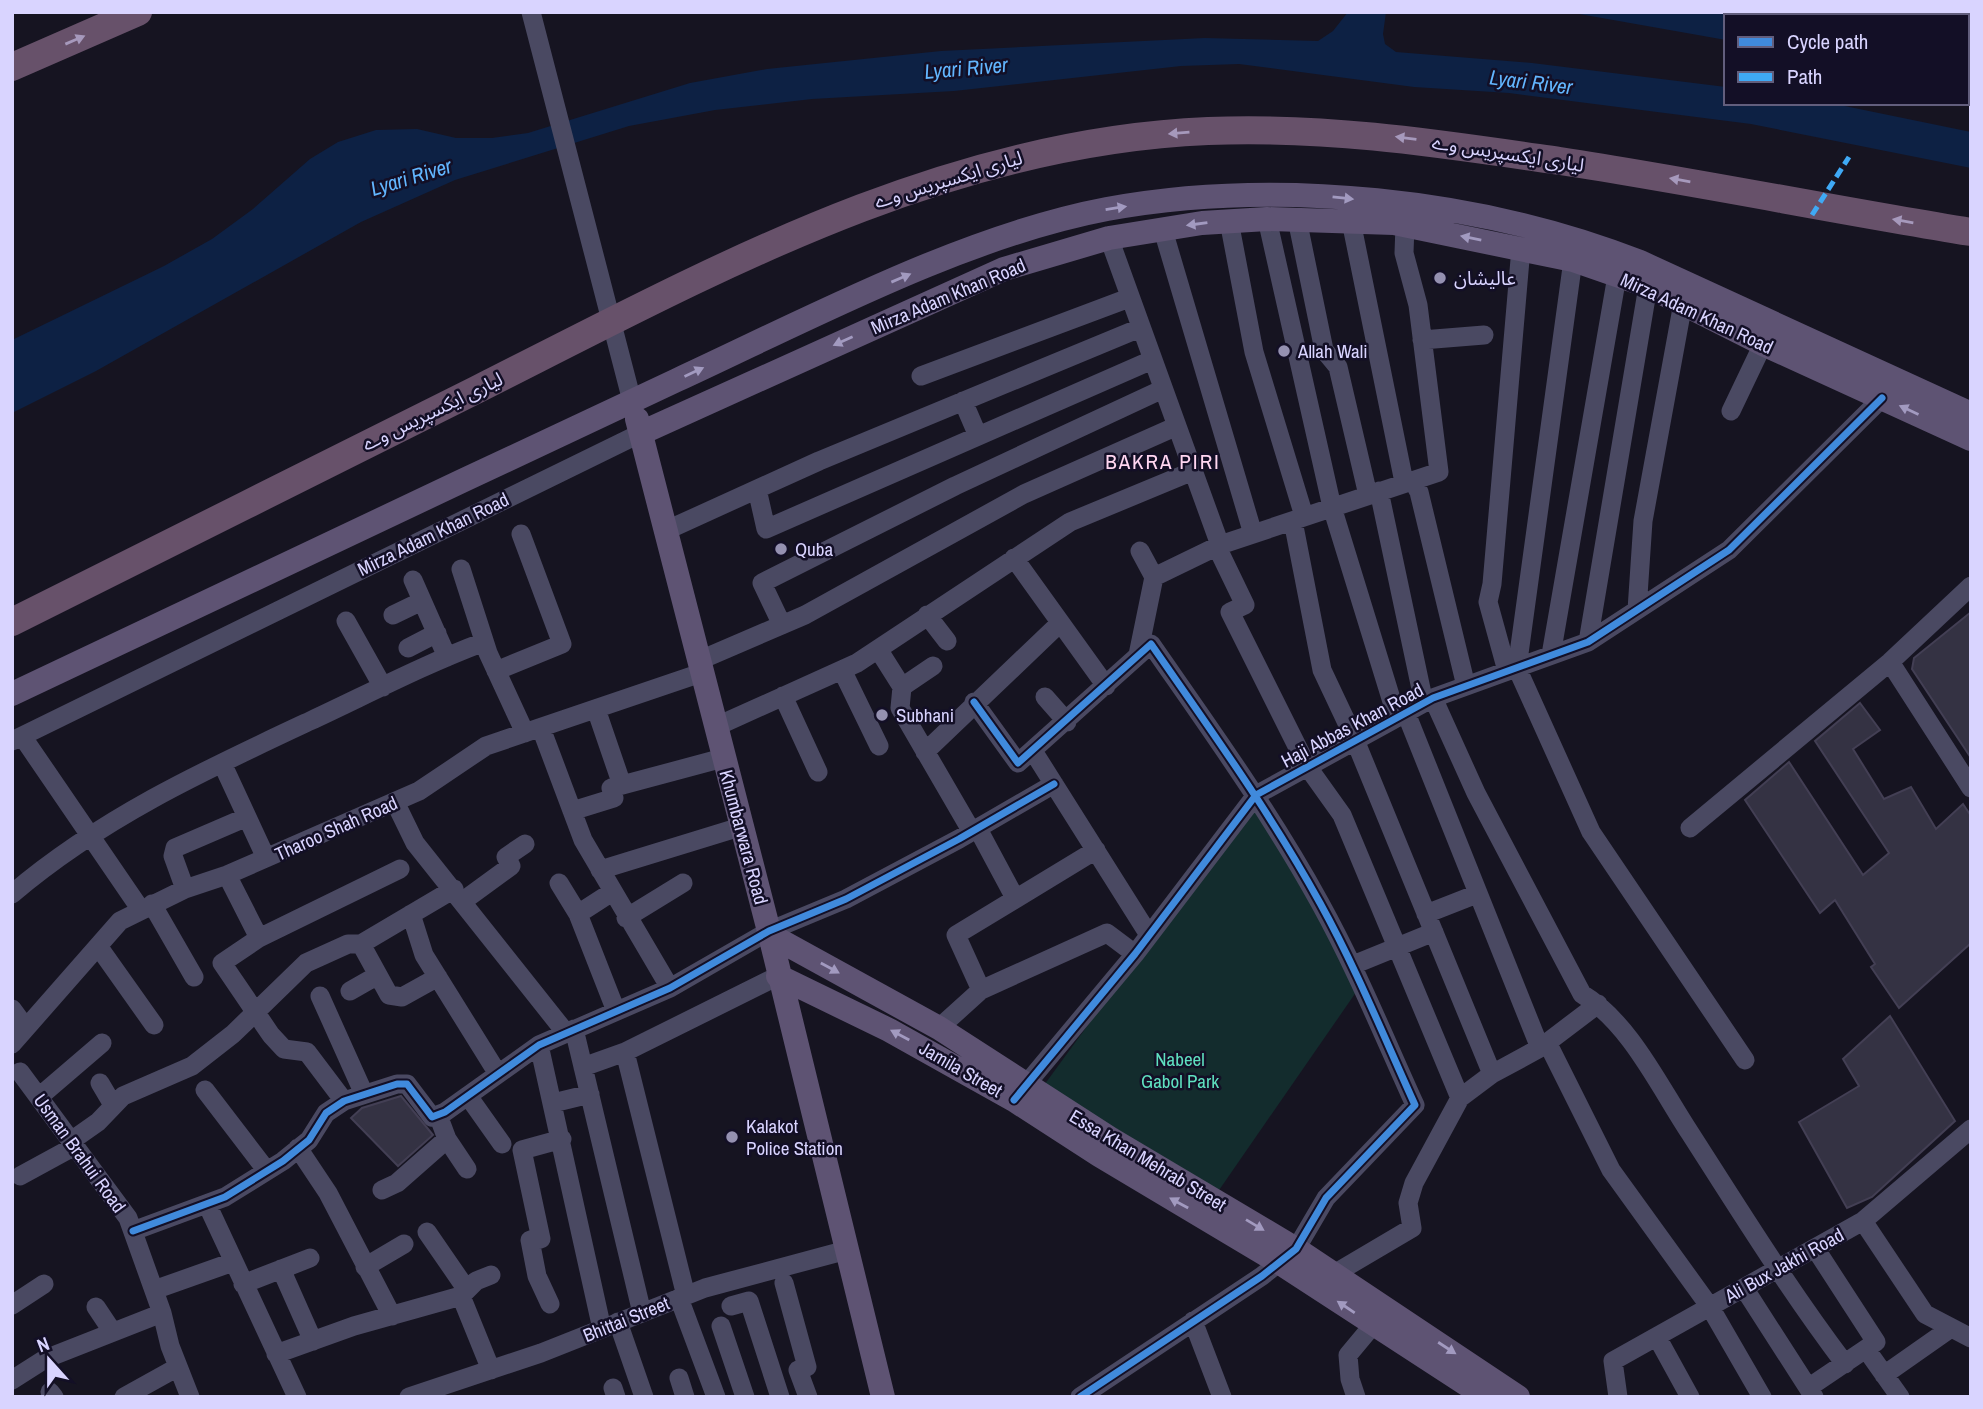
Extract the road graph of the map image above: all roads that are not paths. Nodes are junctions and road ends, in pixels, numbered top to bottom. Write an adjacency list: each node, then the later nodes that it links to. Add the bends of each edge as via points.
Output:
1 (138, 12): 3 (highway, one-way to 1)
2 (531, 12): 26 (street)
3 (12, 67)
4 (1267, 219): 5 (main road, Mirza Adam Khan Road); 6 (main road, Mirza Adam Khan Road); 38 (street)
5 (1297, 219): 7 (main road, Mirza Adam Khan Road); 37 (street, via 1323,346 1338,367)
6 (1229, 221): 9 (main road, Mirza Adam Khan Road, one-way to 9); 39 (street, via 1254,352)
7 (1352, 221): 8 (main road, Mirza Adam Khan Road); 35 (street)
8 (1405, 225): 12 (main road, Mirza Adam Khan Road, one-way to 8); 20 (street, via 1404,253)
9 (1163, 230): 11 (main road, Mirza Adam Khan Road); 42 (street)
10 (1971, 232): 55 (highway, لیاری ایکسپریس وے, one-way to 55, bridge, via 1674,178 1333,131 1202,131 1084,143 901,192 747,254)
11 (1108, 238): 16 (street); 31 (main road, Mirza Adam Khan Road, one-way to 31, via 1004,269)
12 (1521, 248): 13 (main road, Mirza Adam Khan Road); 71 (street, via 1488,602)
13 (1573, 260): 14 (main road, Mirza Adam Khan Road); 71 (street)
14 (1617, 276): 15 (main road, Mirza Adam Khan Road); 65 (street)
15 (1647, 286): 17 (main road, Mirza Adam Khan Road); 61 (street)
16 (1129, 298): 18 (street); 23 (street)
17 (1683, 303): 21 (main road, Mirza Adam Khan Road); 51 (street, via 1643,521)
18 (1140, 328): 22 (street); 27 (street)
19 (1484, 335): 20 (street)
20 (1422, 340): 35 (street, via 1439,472)
21 (1763, 344): 25 (main road, Mirza Adam Khan Road); 28 (street)
22 (1152, 360): 24 (street); 32 (street)
23 (921, 376)
24 (1163, 389): 30 (street); 57 (street, via 762,583)
25 (1882, 398): 33 (main road, Mirza Adam Khan Road, one-way to 25); 51 (street, Haji Abbas Khan Road, via 1729,551)
26 (632, 401): 29 (main road, Mirza Adam Khan Road, one-way to 29, via 836,306 995,241 1103,210 1238,195 1333,197 1418,206 1594,244); 31 (main road, Khumbarwara Road); 77 (main road, Mirza Adam Khan Road)
27 (963, 401): 32 (street); 36 (street)
28 (1731, 411)
29 (1971, 414)
30 (1177, 426): 34 (street); 57 (street, Tharoo Shah Road, via 1024,494)
31 (640, 433): 40 (main road, Khumbarwara Road); 87 (street, Mirza Adam Khan Road)
32 (978, 436): 36 (street, via 766,529)
33 (1971, 439)
34 (1194, 471): 43 (street); 45 (street, via 1070,522)
35 (1408, 481): 37 (street); 74 (street, via 1419,492)
36 (757, 489): 40 (street)
37 (1373, 493): 38 (street); 80 (street)
38 (1332, 507): 39 (street); 83 (street)
39 (1298, 518): 42 (street); 88 (street, via 1322,670)
40 (665, 531): 69 (main road, Khumbarwara Road)
41 (521, 534): 72 (street, via 562,644)
42 (1253, 534): 43 (street)
43 (1219, 546): 47 (street); 94 (street, via 1245,605 1230,612)
44 (1140, 551): 47 (street)
45 (1014, 558): 53 (street); 56 (street)
46 (461, 569): 60 (street)
47 (1154, 577): 64 (street)
48 (413, 580): 50 (street)
49 (1971, 586): 67 (street)
50 (422, 601): 52 (street); 58 (street)
51 (1637, 610): 61 (street, Haji Abbas Khan Road)
52 (393, 615)
53 (927, 615): 59 (street); 63 (street)
54 (346, 621): 75 (street)
55 (12, 622)
56 (1060, 622): 73 (street); 81 (street)
57 (782, 625): 69 (street, Tharoo Shah Road)
58 (437, 633): 62 (street); 66 (street)
59 (947, 641)
60 (484, 642): 66 (street); 72 (street)
61 (1588, 642): 65 (street, Haji Abbas Khan Road)
62 (408, 648)
63 (878, 649): 70 (street); 76 (street)
64 (1138, 655): 73 (street); 99 (street, via 1151,644)
65 (1551, 655): 71 (street, Haji Abbas Khan Road)
66 (447, 657): 75 (street)
67 (1890, 662): 98 (street); 104 (street)
68 (933, 666): 76 (street)
69 (700, 667): 82 (street, Tharoo Shah Road); 85 (main road, Khumbarwara Road)
70 (842, 670): 78 (street); 89 (street)
71 (1512, 670): 74 (street, Haji Abbas Khan Road); 155 (street, via 1591,832)
72 (496, 671): 86 (street)
73 (1106, 686): 84 (street)
74 (1466, 686): 80 (street, Haji Abbas Khan Road)
75 (383, 687): 93 (street)
76 (902, 687): 91 (street, via 900,708)
77 (12, 694)
78 (783, 696): 85 (street); 95 (street)
79 (1045, 697): 84 (street)
80 (1429, 701): 83 (street, Haji Abbas Khan Road); 142 (street, via 1582,994)
81 (974, 702): 90 (street, via 1018,763); 91 (street)
82 (596, 709): 86 (street, Tharoo Shah Road); 97 (street)
83 (1401, 715): 88 (street, Haji Abbas Khan Road); 118 (street)
84 (1067, 722): 90 (street)
85 (715, 727): 92 (main road, Khumbarwara Road)
86 (533, 730): 100 (street, Tharoo Shah Road, via 486,746); 101 (street)
87 (17, 739): 106 (street)
88 (1355, 740): 94 (street, Haji Abbas Khan Road); 125 (street)
89 (879, 746)
90 (1033, 751): 96 (street)
91 (925, 752): 105 (street)
92 (723, 758): 97 (street); 103 (main road, Khumbarwara Road)
93 (222, 763): 102 (street); 106 (street)
94 (1307, 766): 99 (street, Haji Abbas Khan Road); 131 (street, via 1342,815)
95 (818, 772)
96 (1054, 784): 105 (street); 108 (street)
97 (622, 785): 101 (street, via 611,788 614,798)
98 (1971, 788)
99 (1256, 794): 127 (street, Haji Abbas Khan Road); 133 (street)
100 (395, 802): 109 (street, Tharoo Shah Road); 119 (street, via 415,843)
101 (572, 811): 111 (street)
102 (247, 817): 109 (street); 115 (street, via 175,848 173,856)
103 (740, 827): 111 (street); 126 (main road, Khumbarwara Road)
104 (1690, 828)
105 (975, 830): 120 (street); 126 (street)
106 (91, 834): 117 (street); 121 (street)
107 (525, 844): 119 (street, via 506,857 511,866)
108 (1096, 850): 120 (street); 127 (street)
109 (266, 858): 112 (street, Tharoo Shah Road)
110 (400, 869): 128 (street)
111 (600, 870): 116 (street)
112 (227, 875): 115 (street, Tharoo Shah Road); 128 (street)
113 (559, 883): 123 (street)
114 (683, 883): 124 (street)
115 (185, 889): 121 (street, Tharoo Shah Road)
116 (612, 892): 123 (street); 124 (street)
117 (12, 894)
118 (1477, 894): 125 (street); 153 (street)
119 (458, 895): 122 (street); 149 (street)
120 (1015, 898): 139 (street, via 956,934)
121 (146, 907): 130 (street, Tharoo Shah Road, via 120,921); 136 (street)
122 (411, 914): 129 (street); 137 (street, via 424,956)
123 (578, 914): 144 (street)
124 (626, 918): 138 (street)
125 (1430, 923): 131 (street); 159 (street)
126 (770, 933): 135 (main road, Khumbarwara Road); 138 (street); 148 (main road, Essa Khan Mehrab Street, one-way to 148)
127 (1149, 935): 132 (street, Haji Abbas Khan Road)
128 (259, 938): 145 (street, via 222,963)
129 (360, 944): 134 (street); 145 (street, via 348,944 306,963)
130 (98, 946): 146 (street); 147 (street, Tharoo Shah Road)
131 (1396, 947): 133 (street); 167 (street)
132 (1135, 954): 139 (street, via 1107,933); 162 (street, Haji Abbas Khan Road)
133 (1353, 965): 189 (street, via 1415,1105 1326,1198)
134 (378, 975): 137 (street, via 389,995 402,997); 140 (street)
135 (778, 975): 154 (street); 162 (main road, Jamila Street, one-way to 135); 188 (main road, Khumbarwara Road)
136 (194, 977)
137 (438, 977): 158 (street)
138 (670, 988): 144 (street)
139 (981, 990): 148 (street)
140 (350, 991)
141 (320, 996): 163 (street)
142 (1598, 1004): 153 (street); 194 (street, via 1644,1062)
143 (12, 1009): 147 (street)
144 (616, 1011): 149 (street)
145 (253, 1013): 168 (street, via 284,1049 307,1052); 170 (street, via 192,1066 123,1096)
146 (154, 1025)
147 (26, 1028): 151 (street, Tharoo Shah Road)
148 (939, 1028): 162 (main road, Essa Khan Mehrab Street)
149 (570, 1031): 152 (street); 156 (street)
150 (102, 1043): 166 (street)
151 (12, 1044)
152 (538, 1045): 158 (street); 169 (street)
153 (1544, 1045): 159 (street); 208 (street, via 1611,1171)
154 (625, 1052): 156 (street); 203 (street)
155 (1745, 1060)
156 (583, 1067): 164 (street)
157 (20, 1072): 166 (street, Usman Brahui Road)
158 (498, 1074): 165 (street)
159 (1492, 1074): 167 (street)
160 (100, 1083): 170 (street)
161 (205, 1090): 179 (street)
162 (1020, 1092): 189 (main road, Essa Khan Mehrab Street)
163 (364, 1094): 168 (street); 171 (street, via 407,1084 432,1117)
164 (590, 1094): 169 (street); 210 (street)
165 (468, 1096): 171 (street); 176 (street)
166 (39, 1097): 175 (street, Usman Brahui Road)
167 (1460, 1097): 196 (street, via 1414,1183 1408,1203 1412,1228)
168 (344, 1101): 177 (street, via 326,1113)
169 (553, 1103): 174 (street)
170 (113, 1105): 175 (street)
171 (438, 1115): 173 (street)
172 (1971, 1129): 183 (street, Ali Bux Jakhi Road)
173 (447, 1139): 178 (street); 181 (street, via 397,1183)
174 (562, 1139): 204 (street, via 523,1150 541,1239 530,1240 537,1276); 214 (street)
175 (73, 1144): 180 (street); 184 (street, Usman Brahui Road)
176 (502, 1144)
177 (299, 1148): 179 (street); 192 (street, via 328,1193)
178 (467, 1169)
179 (267, 1171): 182 (street)
180 (20, 1176)
181 (382, 1190)
182 (207, 1204): 184 (street); 191 (street)
183 (1863, 1221): 187 (street, Ali Bux Jakhi Road); 216 (street, via 1925,1314)
184 (133, 1231): 201 (street, Usman Brahui Road)
185 (427, 1232): 202 (street)
186 (404, 1244): 192 (street)
187 (1815, 1248): 194 (street, Ali Bux Jakhi Road); 221 (street, via 1876,1342)
188 (847, 1250): 203 (street, Bhittai Street); 238 (main road, Khumbarwara Road)
189 (1288, 1256): 196 (main road, Essa Khan Mehrab Street); 212 (street)
190 (310, 1258): 193 (street)
191 (233, 1262): 199 (street); 201 (street)
192 (365, 1267): 211 (street)
193 (281, 1269): 199 (street); 220 (street)
194 (1778, 1269): 200 (street, Ali Bux Jakhi Road); 223 (street)
195 (491, 1275): 202 (street)
196 (1324, 1280): 213 (main road, Essa Khan Mehrab Street, one-way to 196); 243 (main road, Essa Khan Mehrab Street, one-way to 243)
197 (785, 1283): 237 (street, via 807,1367 798,1370)
198 (44, 1284): 205 (street)
199 (243, 1284): 222 (street)
200 (1744, 1288): 208 (street, Ali Bux Jakhi Road); 228 (street)
201 (154, 1290): 209 (street, Usman Brahui Road)
202 (464, 1293): 211 (street); 225 (street)
203 (682, 1297): 210 (street, Bhittai Street); 234 (street)
204 (550, 1304)
205 (12, 1305)
206 (731, 1306): 236 (street, via 749,1301)
207 (96, 1307): 217 (street)
208 (1710, 1307): 218 (street, Ali Bux Jakhi Road); 246 (street)
209 (162, 1313): 217 (street); 224 (street, Usman Brahui Road)
210 (642, 1313): 214 (street, Bhittai Street)
211 (392, 1316): 220 (street)
212 (1193, 1321): 239 (street); 240 (street)
213 (1373, 1325): 241 (street, via 1349,1354); 242 (main road, Essa Khan Mehrab Street)
214 (610, 1326): 225 (street, Bhittai Street); 233 (street)
215 (721, 1326): 235 (street)
216 (1951, 1328): 219 (street); 226 (street)
217 (112, 1331): 227 (street, via 45,1359)
218 (1657, 1337): 244 (street, Ali Bux Jakhi Road, via 1613,1361); 245 (street)
219 (1971, 1338)
220 (313, 1341): 222 (street)
221 (1866, 1349): 223 (street); 226 (street)
222 (276, 1354): 231 (street)
223 (1845, 1364): 228 (street)
224 (178, 1367): 229 (street); 230 (street, Usman Brahui Road)
225 (491, 1370): 232 (street, Bhittai Street)
226 (1884, 1375): 247 (street)
227 (12, 1380)
228 (1811, 1392)
229 (124, 1397)
230 (190, 1397)
231 (296, 1397)
232 (408, 1397)
233 (644, 1397)
234 (716, 1397)
235 (745, 1397)
236 (780, 1397)
237 (808, 1397)
238 (883, 1397)
239 (1080, 1397)
240 (1222, 1397)
241 (1356, 1397)
242 (1486, 1397)
243 (1518, 1397)
244 (1618, 1397)
245 (1690, 1397)
246 (1762, 1397)
247 (1900, 1397)

